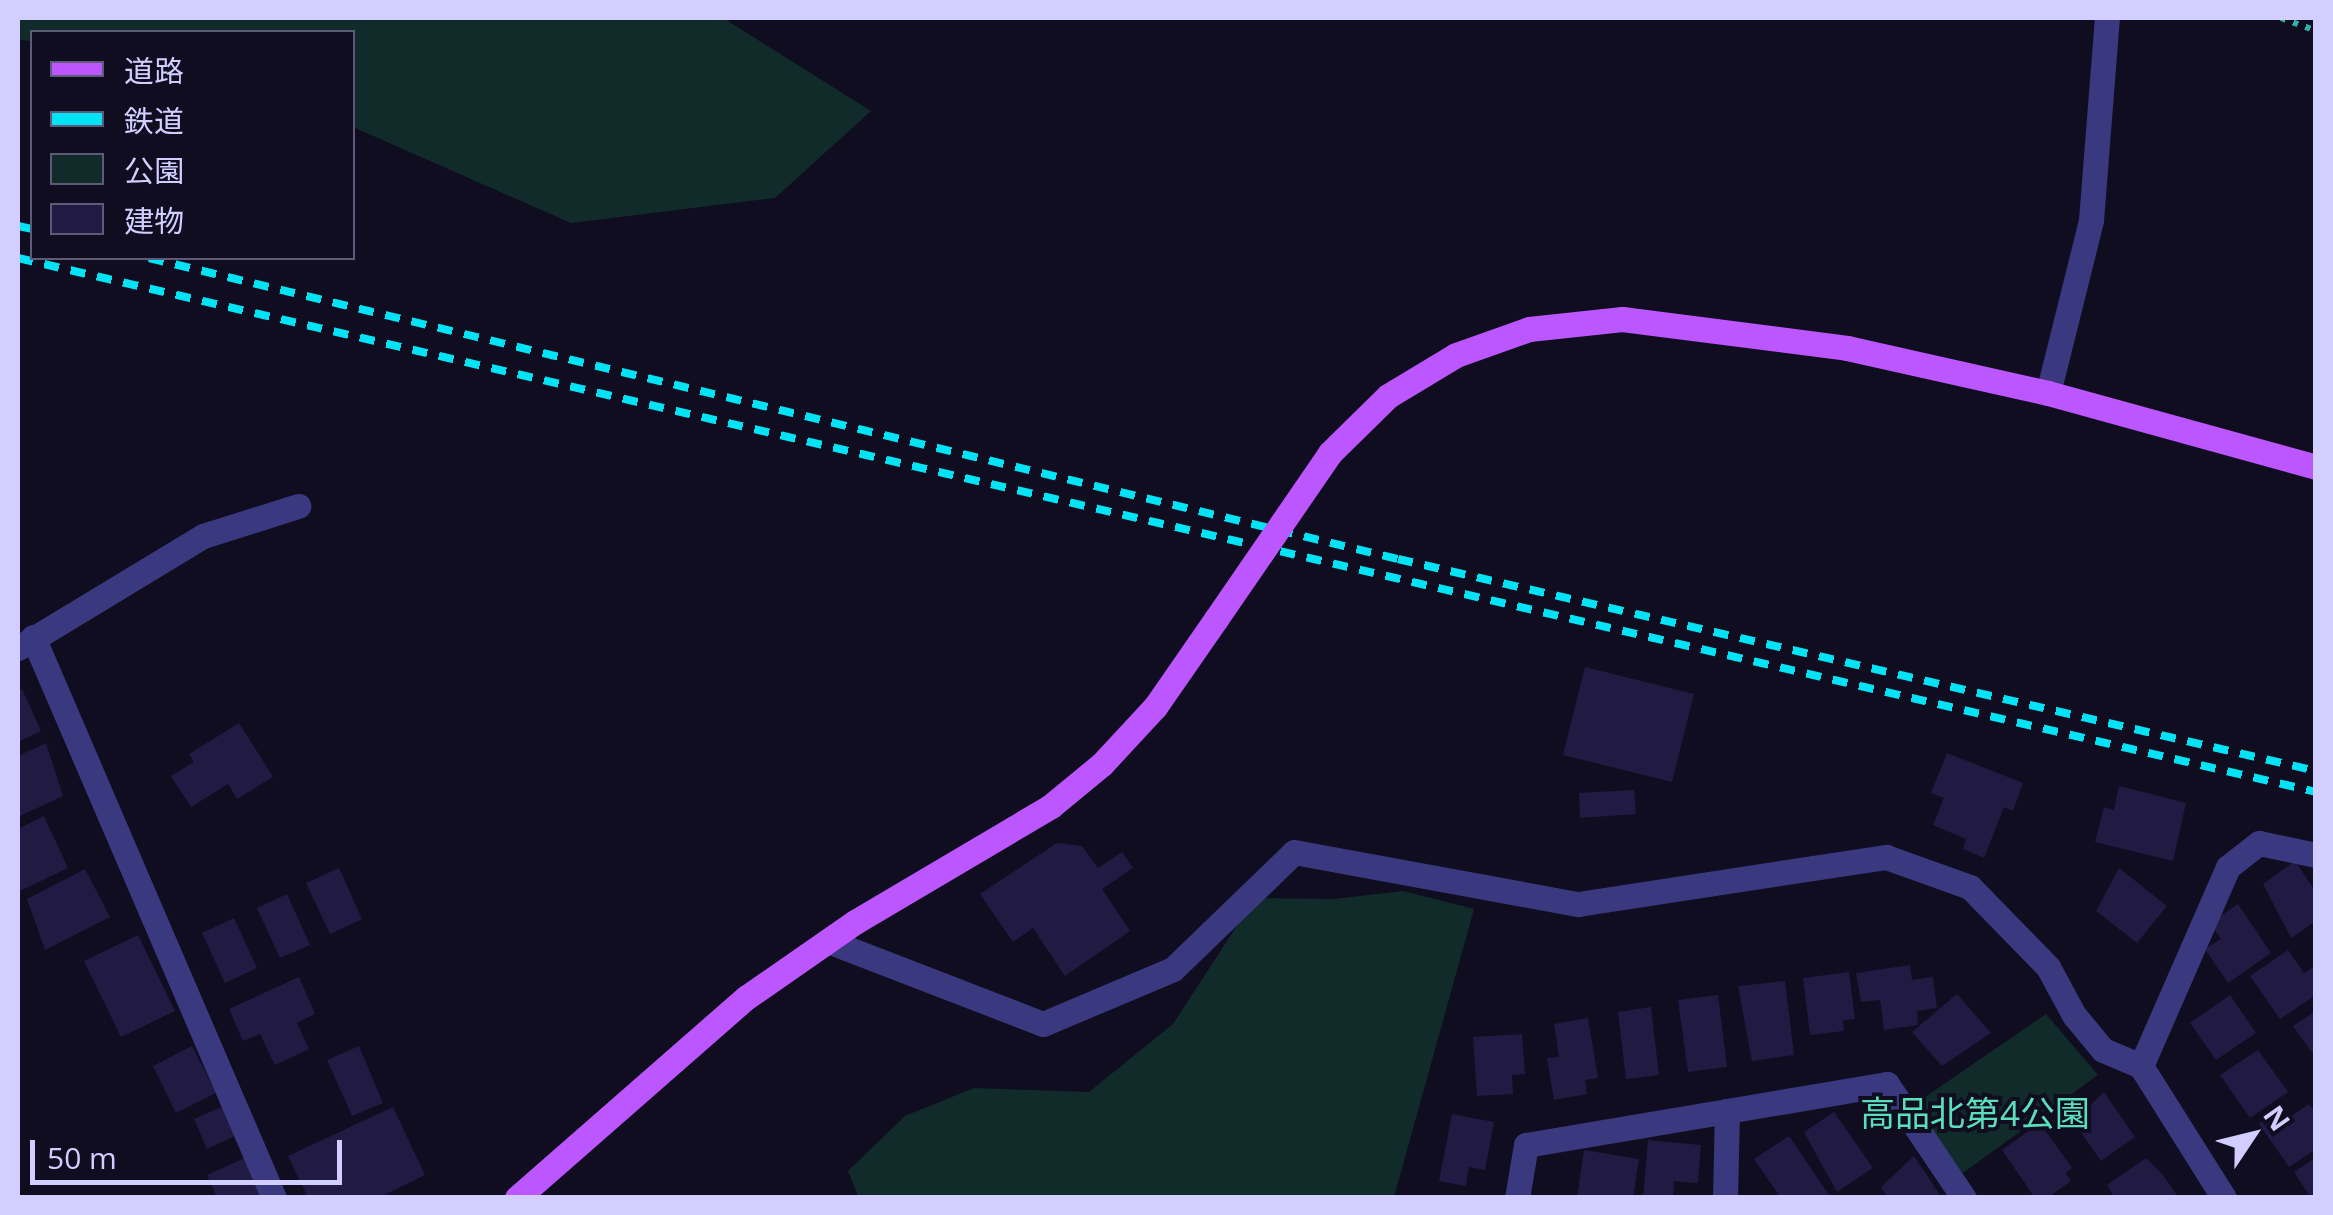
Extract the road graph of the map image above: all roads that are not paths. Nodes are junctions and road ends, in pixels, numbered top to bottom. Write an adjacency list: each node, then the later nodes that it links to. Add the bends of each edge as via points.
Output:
1 (2107, 18): 2 (street, via 2090,220)
2 (2048, 392): 3 (main road); 7 (main road, bridge, via 1829,345 1622,319 1529,328 1456,355 1388,396 1330,452 1155,707 1102,764 1052,806)
3 (2316, 467)
4 (298, 506): 5 (street, via 203,536)
5 (25, 643): 10 (street)
6 (2316, 856): 8 (street, via 2259,844 2228,866)
7 (828, 941): 8 (street, via 1042,1024 1174,970 1294,852 1578,904 1886,857 1970,887 2048,967 2103,1050); 11 (main road, via 748,998)
8 (2141, 1066): 15 (street)
9 (1727, 1111): 12 (street, via 1526,1145); 13 (street); 14 (street, via 1887,1084)
10 (274, 1198)
11 (518, 1198)
12 (1517, 1198)
13 (1725, 1198)
14 (1964, 1198)
15 (2224, 1198)

